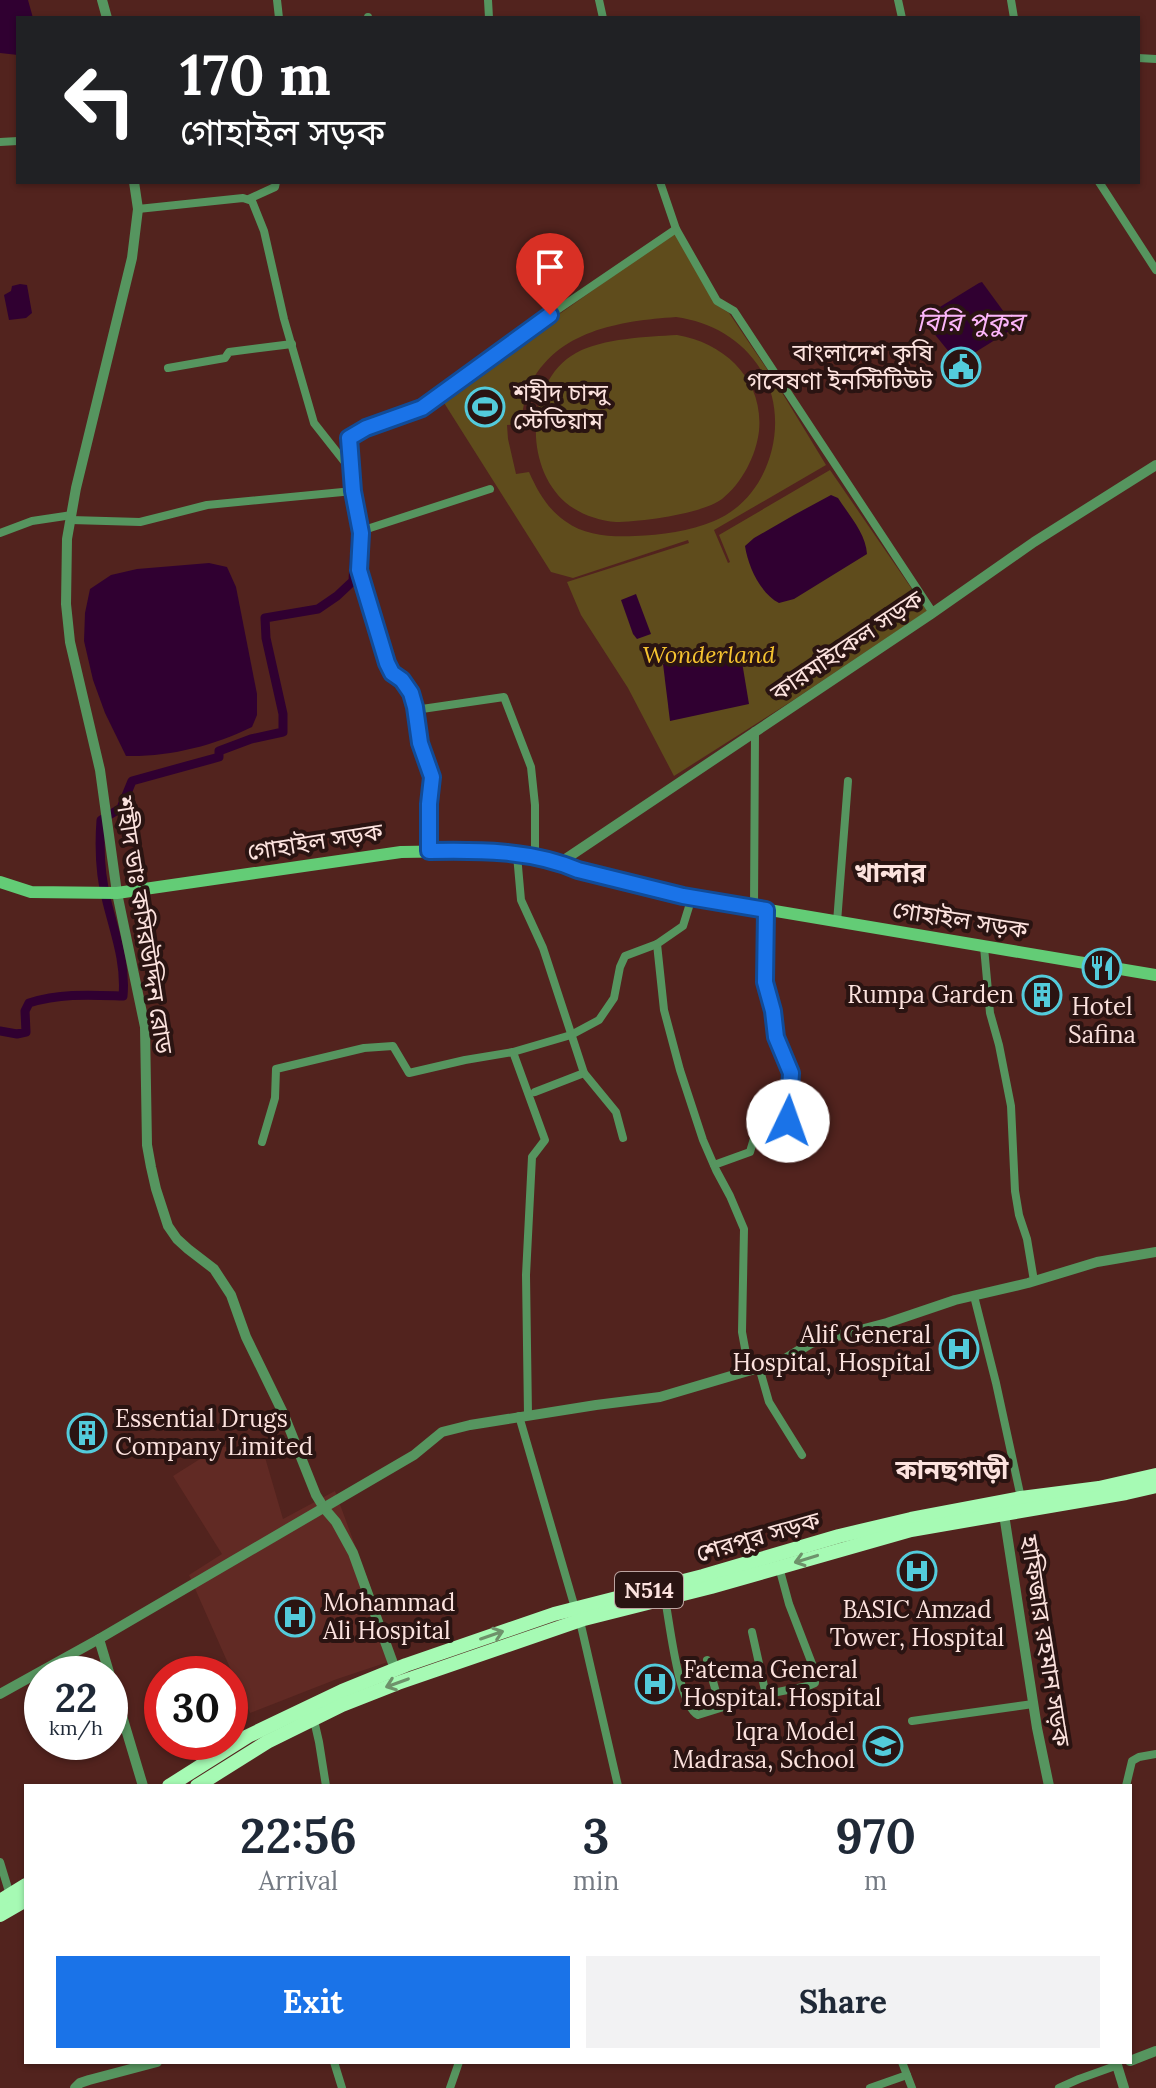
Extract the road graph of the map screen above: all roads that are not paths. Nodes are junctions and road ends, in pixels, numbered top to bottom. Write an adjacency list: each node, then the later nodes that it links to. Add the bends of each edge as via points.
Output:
1 (134, 184): 6 (street, শহীদ ডাঃ কসিরউদ্দিন রোড)
2 (276, 184): 5 (street)
3 (661, 184): 7 (street)
4 (1100, 184): 8 (street)
5 (249, 199): 6 (street); 9 (street, via 264,231)
6 (138, 209): 15 (street, শহীদ ডাঃ কসিরউদ্দিন রোড, via 132,258)
7 (676, 229): 12 (street, via 422,408 349,438); 18 (street, via 717,301 734,311)
8 (1156, 270)
9 (292, 344): 10 (street, via 229,352 225,358); 12 (street, via 314,423)
10 (168, 368)
11 (1156, 465): 18 (street, কারমাইকেল সড়ক)
12 (351, 470): 14 (street)
13 (490, 489): 17 (street)
14 (353, 491): 15 (street, via 207,505 140,522); 17 (street)
15 (71, 517): 16 (street, via 32,521); 27 (street, শহীদ ডাঃ কসিরউদ্দিন রোড, via 66,604 103,788)
16 (0, 533)
17 (361, 533): 19 (street, via 359,570 392,673 411,693)
18 (933, 613): 20 (street, কারমাইকেল সড়ক)
19 (415, 710): 22 (street, via 432,777); 24 (street, via 504,697 531,767)
20 (755, 731): 25 (street, কারমাইকেল সড়ক); 29 (street)
21 (848, 781): 30 (street)
22 (429, 851): 23 (main road, গোহাইল সড়ক); 27 (main road, গোহাইল সড়ক)
23 (517, 855): 24 (main road, গোহাইল সড়ক); 34 (street, via 521,900)
24 (535, 856): 25 (main road, গোহাইল সড়ক)
25 (561, 862): 28 (main road, গোহাইল সড়ক)
26 (0, 882): 27 (main road, গোহাইল সড়ক, via 31,892)
27 (110, 893): 50 (street, শহীদ ডাঃ কসিরউদ্দিন রোড, via 145,1027 147,1145 168,1226 214,1269 231,1295)
28 (692, 897): 29 (main road, গোহাইল সড়ক); 31 (street, via 683,926)
29 (760, 909): 30 (main road, গোহাইল সড়ক); 40 (street, via 765,982 776,1037 791,1073 788,1121 755,1135 750,1152)
30 (837, 922): 32 (main road, গোহাইল সড়ক)
31 (657, 944): 34 (street, via 625,956 614,998 599,1020); 40 (street, via 671,1040)
32 (984, 947): 33 (main road, গোহাইল সড়ক); 42 (street, via 990,1013 1011,1106 1015,1191)
33 (1156, 975)
34 (571, 1035): 35 (street); 36 (street)
35 (513, 1052): 39 (street, via 409,1073 393,1046 364,1048 276,1069 275,1098); 45 (street, via 545,1140 532,1157)
36 (584, 1073): 37 (street); 38 (street, via 616,1112)
37 (535, 1092)
38 (623, 1138)
39 (262, 1142)
40 (714, 1165): 44 (street, via 744,1229 742,1332)
41 (1156, 1252): 42 (street)
42 (1034, 1281): 43 (street)
43 (974, 1296): 44 (street, via 811,1343 782,1361); 49 (street)
44 (754, 1369): 45 (street, via 660,1397); 46 (street)
45 (524, 1416): 50 (street, via 442,1432 414,1455); 54 (street)
46 (802, 1455)
47 (1156, 1475): 49 (highway, শেরপুর সড়ক / N514)
48 (1156, 1486): 51 (highway, শেরপুর সড়ক / N514)
49 (1021, 1498): 51 (highway, শেরপুর সড়ক / N514)
50 (324, 1508): 56 (street); 58 (street, শহীদ ডাঃ কসিরউদ্দিন রোড, via 353,1553)
51 (1003, 1508): 52 (highway, শেরপুর সড়ক / N514, one-way to 52); 54 (highway, শেরপুর সড়ক / N514, via 939,1513 839,1536); 61 (street, হাফিজার রহমান সড়ক)
52 (779, 1567): 53 (highway, শেরপুর সড়ক / N514); 60 (street, via 816,1678 808,1686)
53 (665, 1599): 54 (highway, শেরপুর সড়ক / N514); 62 (street, via 679,1679 693,1714)
54 (578, 1614): 58 (highway, শেরপুর সড়ক / N514, one-way to 54); 63 (highway, শেরপুর সড়ক / N514, one-way to 63); 70 (street)
55 (752, 1632): 60 (street)
56 (99, 1639): 59 (street); 66 (street)
57 (707, 1660): 62 (street)
58 (395, 1669): 63 (highway, শেরপুর সড়ক / N514)
59 (0, 1694)
60 (766, 1695): 62 (street)
61 (1033, 1704): 64 (street); 71 (street, হাফিজার রহমান সড়ক)
62 (726, 1706)
63 (311, 1713): 67 (highway, শেরপুর সড়ক / N514, via 248,1736); 68 (highway, শেরপুর সড়ক / N514); 69 (street)
64 (912, 1721)
65 (1156, 1754): 72 (street, via 1132,1761)
66 (142, 1784)
67 (172, 1784)
68 (200, 1784)
69 (326, 1784)
70 (618, 1784)
71 (1049, 1784)
72 (1126, 1784)
73 (0, 1862): 75 (street)
74 (24, 1886): 75 (highway)
75 (5, 1898)
76 (24, 1901): 77 (highway)
77 (0, 1915)
78 (1156, 2051): 79 (street)
79 (1132, 2059)
80 (149, 2064): 87 (street)
81 (335, 2064): 88 (street)
82 (458, 2064): 89 (street)
83 (903, 2064): 86 (street)
84 (1118, 2064): 92 (street)
85 (1123, 2064): 93 (street)
86 (907, 2075): 90 (street); 91 (street)
87 (75, 2088)
88 (342, 2088)
89 (450, 2088)
90 (870, 2088)
91 (912, 2088)
92 (1059, 2088)
93 (1124, 2088)

